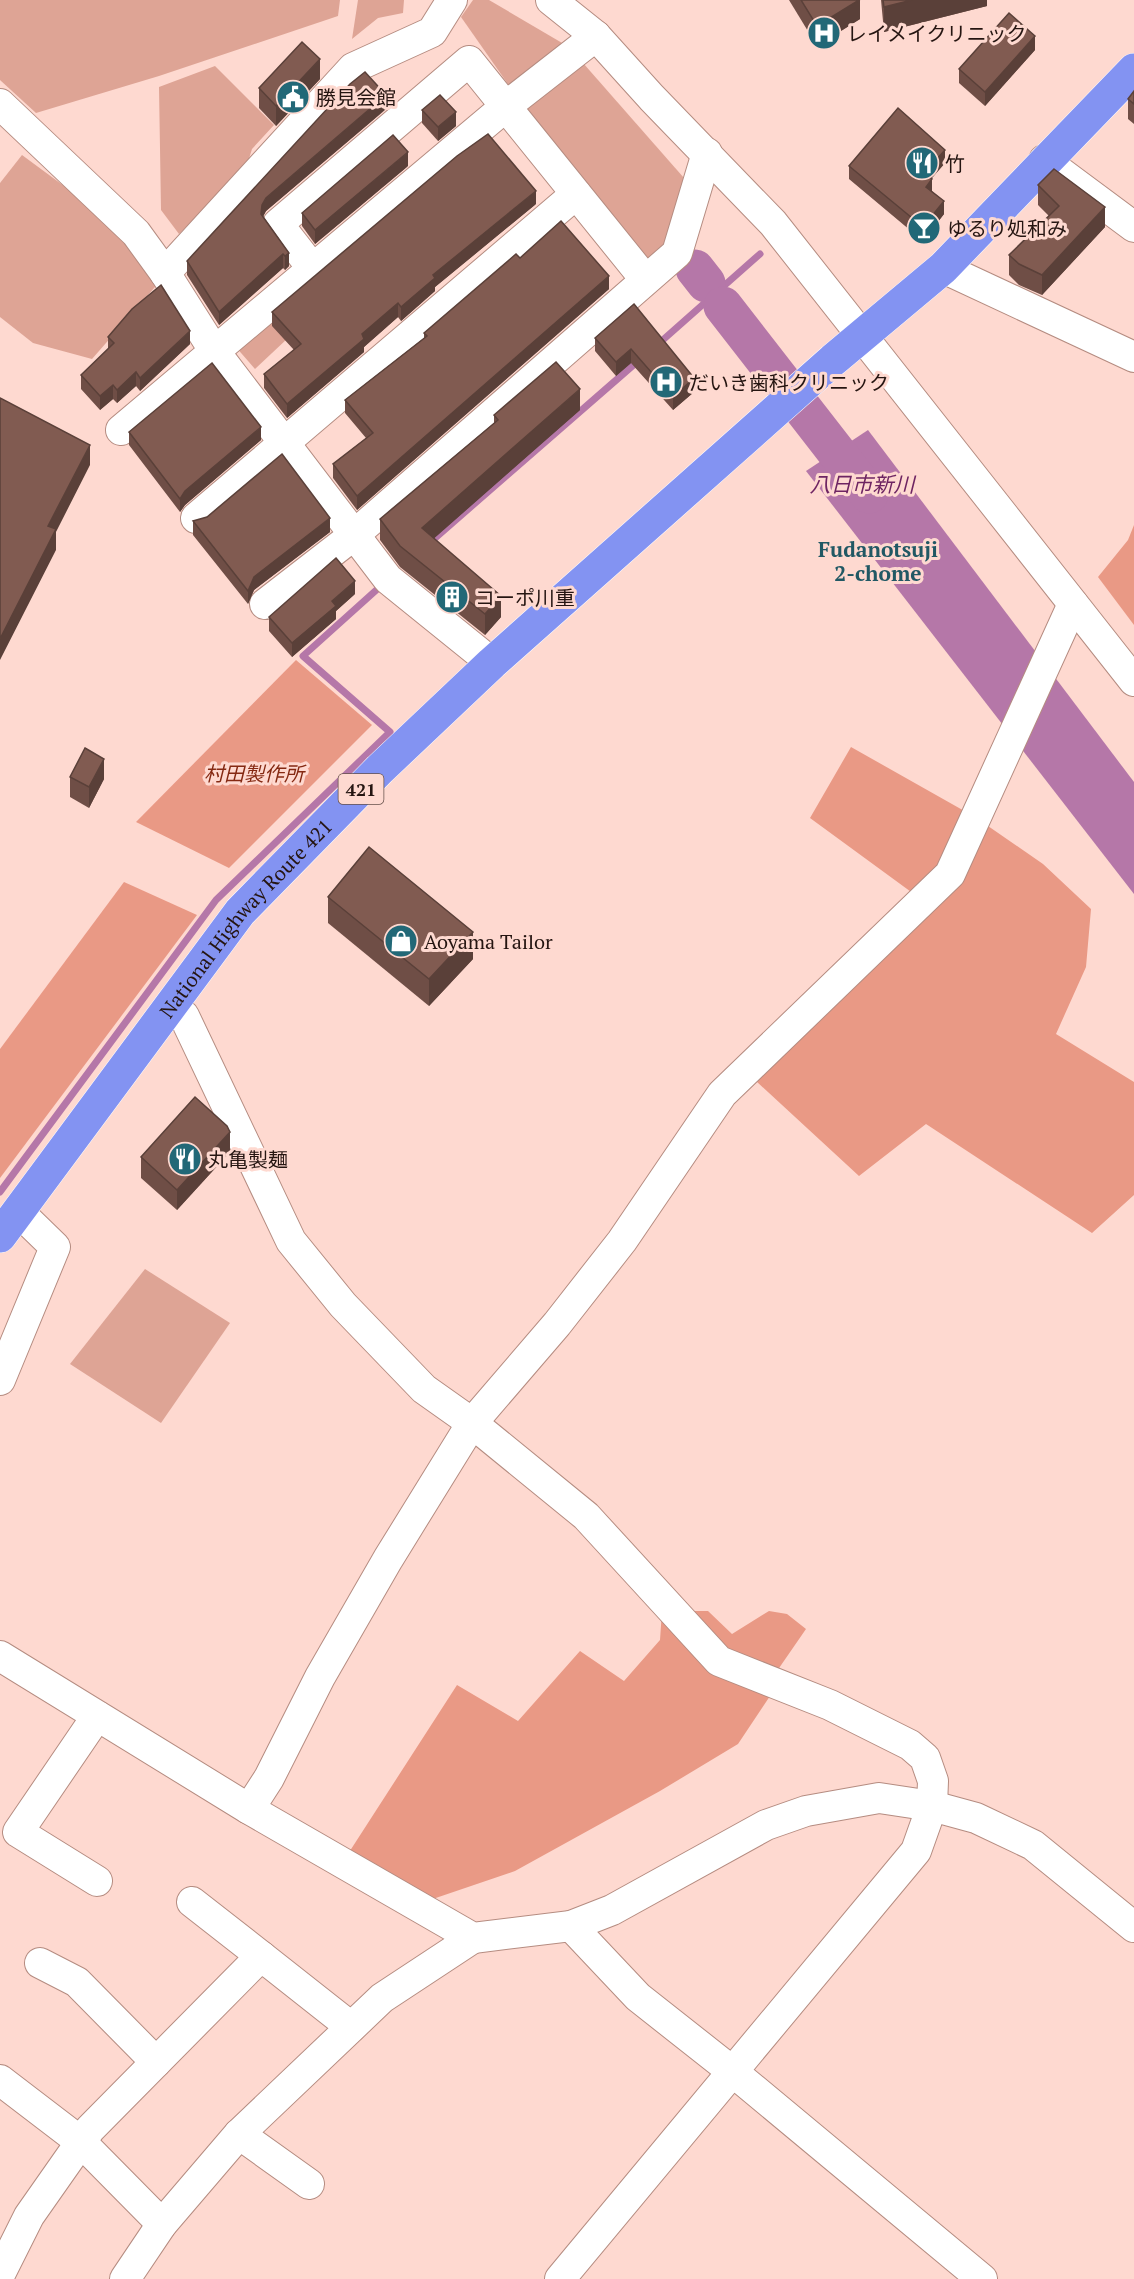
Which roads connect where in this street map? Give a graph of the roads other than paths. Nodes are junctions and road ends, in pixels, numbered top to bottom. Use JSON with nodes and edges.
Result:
{"nodes":[{"id":1,"x":452,"y":0,"type":"edge"},
{"id":2,"x":551,"y":0,"type":"edge"},
{"id":3,"x":596,"y":36,"type":"junction"},
{"id":4,"x":1134,"y":70,"type":"edge"},
{"id":5,"x":505,"y":107,"type":"junction"},
{"id":6,"x":5,"y":118,"type":"edge"},
{"id":7,"x":707,"y":153,"type":"junction"},
{"id":8,"x":1044,"y":160,"type":"junction"},
{"id":9,"x":576,"y":194,"type":"junction"},
{"id":10,"x":1134,"y":227,"type":"edge"},
{"id":11,"x":943,"y":268,"type":"junction"},
{"id":12,"x":314,"y":269,"type":"junction"},
{"id":13,"x":165,"y":273,"type":"junction"},
{"id":14,"x":645,"y":279,"type":"junction"},
{"id":15,"x":863,"y":334,"type":"junction"},
{"id":16,"x":215,"y":352,"type":"junction"},
{"id":17,"x":1134,"y":357,"type":"edge"},
{"id":18,"x":121,"y":430,"type":"dead end"},
{"id":19,"x":284,"y":443,"type":"junction"},
{"id":20,"x":196,"y":518,"type":"edge"},
{"id":21,"x":354,"y":535,"type":"junction"},
{"id":22,"x":265,"y":604,"type":"dead end"},
{"id":23,"x":1073,"y":604,"type":"junction"},
{"id":24,"x":492,"y":663,"type":"junction"},
{"id":25,"x":1134,"y":681,"type":"edge"},
{"id":26,"x":165,"y":1014,"type":"junction"},
{"id":27,"x":9,"y":1224,"type":"edge"},
{"id":28,"x":0,"y":1380,"type":"edge"},
{"id":29,"x":472,"y":1422,"type":"junction"},
{"id":30,"x":0,"y":1656,"type":"edge"},
{"id":31,"x":97,"y":1716,"type":"junction"},
{"id":32,"x":932,"y":1806,"type":"junction"},
{"id":33,"x":249,"y":1809,"type":"junction"},
{"id":34,"x":97,"y":1881,"type":"dead end"},
{"id":35,"x":192,"y":1902,"type":"dead end"},
{"id":36,"x":571,"y":1926,"type":"junction"},
{"id":37,"x":1134,"y":1927,"type":"edge"},
{"id":38,"x":472,"y":1938,"type":"junction"},
{"id":39,"x":261,"y":1956,"type":"junction"},
{"id":40,"x":40,"y":1963,"type":"dead end"},
{"id":41,"x":351,"y":2027,"type":"junction"},
{"id":42,"x":156,"y":2062,"type":"junction"},
{"id":43,"x":733,"y":2072,"type":"junction"},
{"id":44,"x":0,"y":2080,"type":"edge"},
{"id":45,"x":239,"y":2134,"type":"junction"},
{"id":46,"x":81,"y":2142,"type":"junction"},
{"id":47,"x":309,"y":2184,"type":"dead end"},
{"id":48,"x":162,"y":2224,"type":"junction"},
{"id":49,"x":0,"y":2274,"type":"edge"},
{"id":50,"x":125,"y":2279,"type":"edge"},
{"id":51,"x":560,"y":2279,"type":"edge"},
{"id":52,"x":982,"y":2279,"type":"edge"}],
"edges":[{"from":1,"to":13,"type":"street"},
{"from":2,"to":3,"type":"street"},
{"from":3,"to":5,"type":"street"},
{"from":3,"to":7,"type":"street"},
{"from":4,"to":8,"type":"highway","name":"National Highway Route 421","number":"421"},
{"from":5,"to":9,"type":"street"},
{"from":5,"to":12,"type":"street"},
{"from":5,"to":12,"type":"street"},
{"from":6,"to":13,"type":"street"},
{"from":7,"to":14,"type":"street"},
{"from":7,"to":15,"type":"street"},
{"from":8,"to":10,"type":"street"},
{"from":8,"to":11,"type":"highway","name":"National Highway Route 421","number":"421"},
{"from":9,"to":14,"type":"street"},
{"from":9,"to":19,"type":"street"},
{"from":11,"to":15,"type":"highway","name":"National Highway Route 421","number":"421"},
{"from":11,"to":17,"type":"street"},
{"from":12,"to":16,"type":"street"},
{"from":13,"to":16,"type":"street"},
{"from":14,"to":21,"type":"street"},
{"from":15,"to":23,"type":"street"},
{"from":15,"to":24,"type":"highway","name":"National Highway Route 421","number":"421"},
{"from":16,"to":18,"type":"street"},
{"from":16,"to":19,"type":"street"},
{"from":19,"to":20,"type":"street"},
{"from":19,"to":21,"type":"street"},
{"from":21,"to":22,"type":"street"},
{"from":21,"to":24,"type":"street"},
{"from":23,"to":25,"type":"street"},
{"from":23,"to":29,"type":"street"},
{"from":24,"to":26,"type":"highway","name":"National Highway Route 421","number":"421"},
{"from":26,"to":27,"type":"highway","name":"National Highway Route 421","number":"421"},
{"from":26,"to":29,"type":"street"},
{"from":27,"to":28,"type":"street"},
{"from":29,"to":32,"type":"street"},
{"from":29,"to":33,"type":"street"},
{"from":30,"to":31,"type":"street"},
{"from":31,"to":33,"type":"street"},
{"from":31,"to":34,"type":"street"},
{"from":32,"to":36,"type":"street"},
{"from":32,"to":37,"type":"street"},
{"from":32,"to":43,"type":"street"},
{"from":33,"to":38,"type":"street"},
{"from":35,"to":39,"type":"street"},
{"from":36,"to":38,"type":"street"},
{"from":36,"to":43,"type":"street"},
{"from":38,"to":41,"type":"street"},
{"from":39,"to":41,"type":"street"},
{"from":39,"to":42,"type":"street"},
{"from":40,"to":42,"type":"street"},
{"from":41,"to":45,"type":"street"},
{"from":42,"to":46,"type":"street"},
{"from":43,"to":51,"type":"street"},
{"from":43,"to":52,"type":"street"},
{"from":44,"to":46,"type":"street"},
{"from":45,"to":47,"type":"street"},
{"from":45,"to":48,"type":"street"},
{"from":46,"to":48,"type":"street"},
{"from":46,"to":49,"type":"street"},
{"from":48,"to":50,"type":"street"}]}
